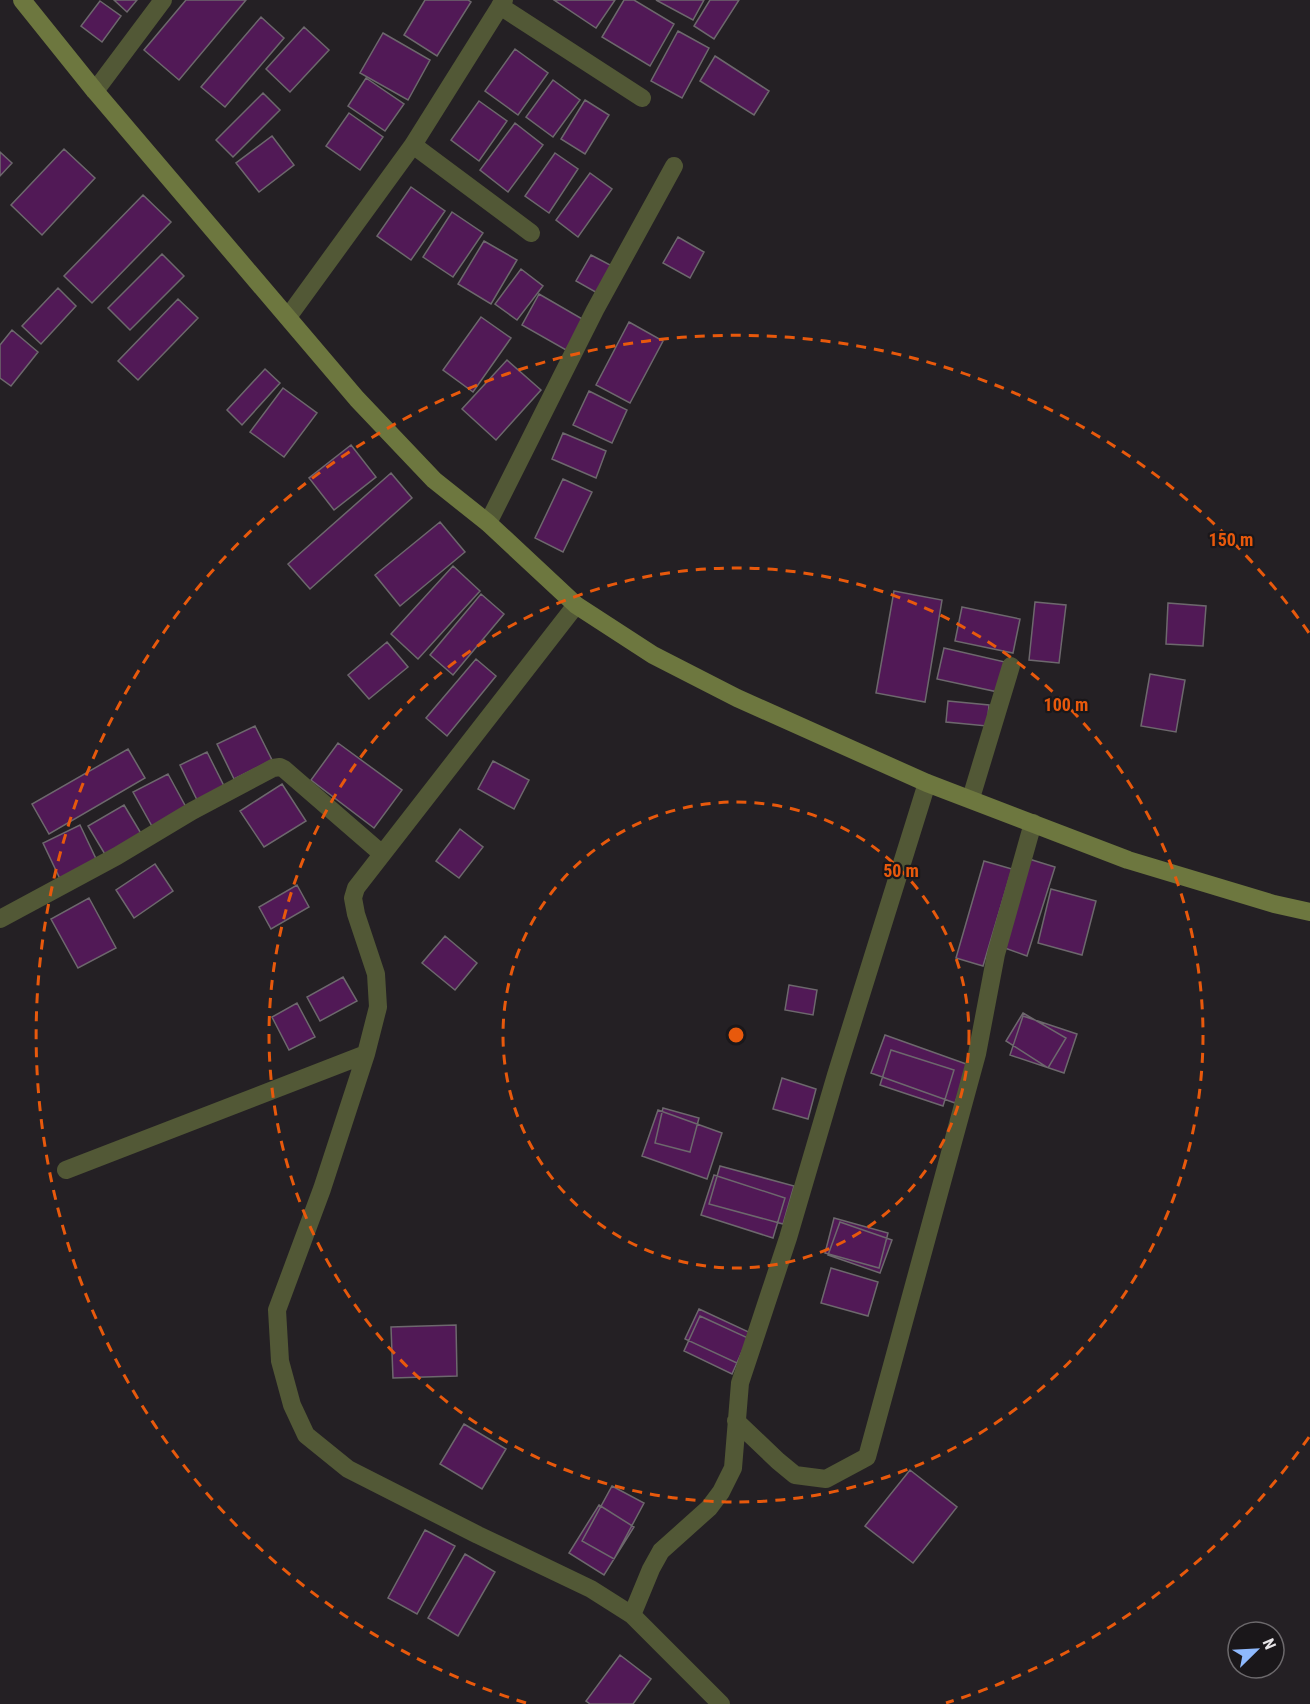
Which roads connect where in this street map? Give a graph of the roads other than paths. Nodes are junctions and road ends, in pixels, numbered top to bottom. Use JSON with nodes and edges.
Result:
{"nodes":[{"id":1,"x":22,"y":0,"type":"edge"},
{"id":2,"x":163,"y":0,"type":"edge"},
{"id":3,"x":502,"y":3,"type":"edge"},
{"id":4,"x":95,"y":91,"type":"junction"},
{"id":5,"x":642,"y":98,"type":"dead end"},
{"id":6,"x":413,"y":145,"type":"junction"},
{"id":7,"x":674,"y":166,"type":"dead end"},
{"id":8,"x":531,"y":233,"type":"dead end"},
{"id":9,"x":288,"y":317,"type":"junction"},
{"id":10,"x":488,"y":524,"type":"junction"},
{"id":11,"x":576,"y":605,"type":"junction"},
{"id":12,"x":1011,"y":666,"type":"dead end"},
{"id":13,"x":927,"y":783,"type":"junction"},
{"id":14,"x":971,"y":798,"type":"junction"},
{"id":15,"x":1033,"y":823,"type":"junction"},
{"id":16,"x":381,"y":853,"type":"junction"},
{"id":17,"x":1310,"y":912,"type":"edge"},
{"id":18,"x":0,"y":919,"type":"edge"},
{"id":19,"x":366,"y":1054,"type":"junction"},
{"id":20,"x":66,"y":1170,"type":"dead end"},
{"id":21,"x":736,"y":1421,"type":"junction"},
{"id":22,"x":632,"y":1615,"type":"junction"},
{"id":23,"x":721,"y":1704,"type":"edge"}],
"edges":[{"from":1,"to":4,"type":"street"},
{"from":2,"to":4,"type":"street"},
{"from":3,"to":5,"type":"street"},
{"from":3,"to":6,"type":"street"},
{"from":4,"to":9,"type":"street"},
{"from":6,"to":8,"type":"street"},
{"from":6,"to":9,"type":"street"},
{"from":7,"to":10,"type":"street"},
{"from":9,"to":10,"type":"street"},
{"from":10,"to":11,"type":"street"},
{"from":11,"to":13,"type":"street"},
{"from":11,"to":16,"type":"street"},
{"from":12,"to":14,"type":"street"},
{"from":13,"to":14,"type":"street"},
{"from":13,"to":21,"type":"street"},
{"from":14,"to":15,"type":"street"},
{"from":15,"to":17,"type":"street"},
{"from":15,"to":21,"type":"street"},
{"from":16,"to":18,"type":"street"},
{"from":16,"to":19,"type":"street"},
{"from":19,"to":20,"type":"street"},
{"from":19,"to":22,"type":"street"},
{"from":21,"to":22,"type":"street"},
{"from":22,"to":23,"type":"street"}]}
